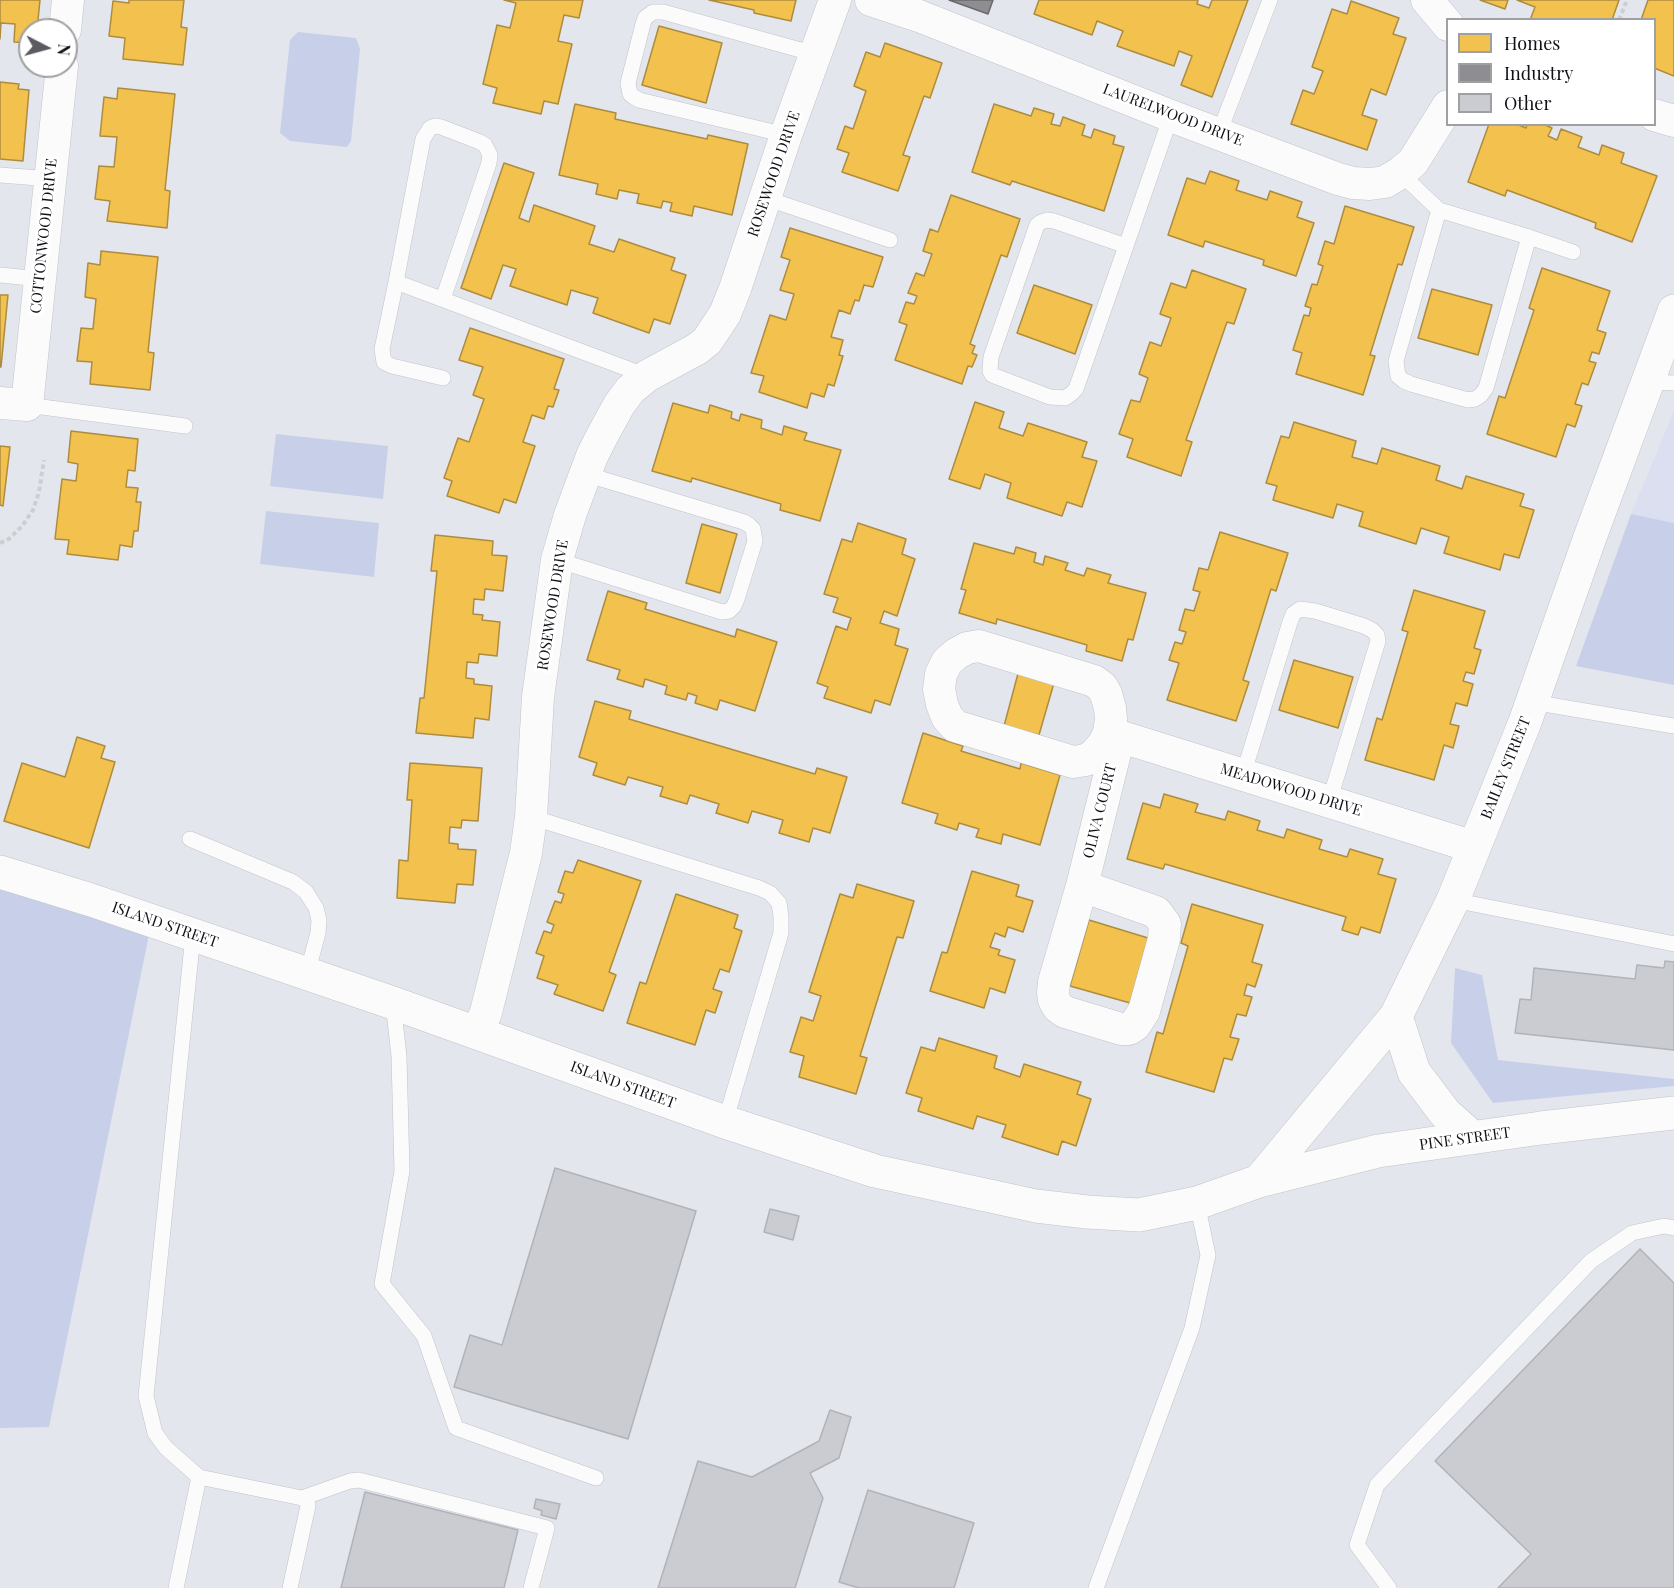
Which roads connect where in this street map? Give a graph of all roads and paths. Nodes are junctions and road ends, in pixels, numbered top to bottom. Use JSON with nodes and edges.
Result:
{"nodes":[{"id":1,"x":68,"y":0,"type":"edge"},
{"id":2,"x":835,"y":0,"type":"edge"},
{"id":3,"x":871,"y":0,"type":"edge"},
{"id":4,"x":1270,"y":0,"type":"edge"},
{"id":5,"x":1426,"y":0,"type":"edge"},
{"id":6,"x":1627,"y":0,"type":"edge"},
{"id":7,"x":66,"y":18,"type":"edge"},
{"id":8,"x":1620,"y":18,"type":"edge"},
{"id":9,"x":1446,"y":23,"type":"edge"},
{"id":10,"x":815,"y":54,"type":"junction"},
{"id":11,"x":61,"y":78,"type":"edge"},
{"id":12,"x":1446,"y":109,"type":"edge"},
{"id":13,"x":1171,"y":116,"type":"junction"},
{"id":14,"x":1656,"y":116,"type":"edge"},
{"id":15,"x":1674,"y":121,"type":"edge"},
{"id":16,"x":1220,"y":133,"type":"junction"},
{"id":17,"x":786,"y":135,"type":"junction"},
{"id":18,"x":1400,"y":173,"type":"junction"},
{"id":19,"x":0,"y":175,"type":"edge"},
{"id":20,"x":51,"y":179,"type":"junction"},
{"id":21,"x":765,"y":198,"type":"junction"},
{"id":22,"x":1439,"y":210,"type":"junction"},
{"id":23,"x":1529,"y":237,"type":"junction"},
{"id":24,"x":890,"y":240,"type":"dead end"},
{"id":25,"x":1126,"y":246,"type":"junction"},
{"id":26,"x":1574,"y":252,"type":"dead end"},
{"id":27,"x":0,"y":275,"type":"edge"},
{"id":28,"x":40,"y":279,"type":"junction"},
{"id":29,"x":396,"y":282,"type":"junction"},
{"id":30,"x":443,"y":299,"type":"junction"},
{"id":31,"x":1674,"y":311,"type":"edge"},
{"id":32,"x":647,"y":376,"type":"junction"},
{"id":33,"x":443,"y":378,"type":"dead end"},
{"id":34,"x":1661,"y":382,"type":"edge"},
{"id":35,"x":13,"y":404,"type":"edge"},
{"id":36,"x":185,"y":426,"type":"dead end"},
{"id":37,"x":44,"y":460,"type":"dead end"},
{"id":38,"x":585,"y":474,"type":"junction"},
{"id":39,"x":0,"y":543,"type":"edge"},
{"id":40,"x":557,"y":560,"type":"junction"},
{"id":41,"x":1532,"y":702,"type":"junction"},
{"id":42,"x":1674,"y":726,"type":"edge"},
{"id":43,"x":1114,"y":735,"type":"junction"},
{"id":44,"x":1243,"y":775,"type":"junction"},
{"id":45,"x":1329,"y":802,"type":"junction"},
{"id":46,"x":531,"y":817,"type":"junction"},
{"id":47,"x":190,"y":839,"type":"dead end"},
{"id":48,"x":1474,"y":847,"type":"junction"},
{"id":49,"x":0,"y":872,"type":"edge"},
{"id":50,"x":1082,"y":885,"type":"junction"},
{"id":51,"x":1453,"y":900,"type":"junction"},
{"id":52,"x":193,"y":935,"type":"junction"},
{"id":53,"x":1674,"y":944,"type":"edge"},
{"id":54,"x":307,"y":974,"type":"junction"},
{"id":55,"x":393,"y":1003,"type":"junction"},
{"id":56,"x":1396,"y":1016,"type":"junction"},
{"id":57,"x":478,"y":1032,"type":"junction"},
{"id":58,"x":1674,"y":1113,"type":"edge"},
{"id":59,"x":725,"y":1122,"type":"junction"},
{"id":60,"x":1473,"y":1137,"type":"junction"},
{"id":61,"x":1259,"y":1181,"type":"junction"},
{"id":62,"x":1197,"y":1203,"type":"junction"},
{"id":63,"x":1674,"y":1228,"type":"edge"},
{"id":64,"x":198,"y":1477,"type":"junction"},
{"id":65,"x":596,"y":1478,"type":"dead end"},
{"id":66,"x":302,"y":1498,"type":"junction"},
{"id":67,"x":176,"y":1588,"type":"edge"},
{"id":68,"x":290,"y":1588,"type":"edge"},
{"id":69,"x":531,"y":1588,"type":"edge"},
{"id":70,"x":1096,"y":1588,"type":"edge"},
{"id":71,"x":1389,"y":1588,"type":"edge"}],
"edges":[{"from":1,"to":7,"type":"street"},
{"from":2,"to":10,"type":"street","name":"ROSEWOOD DRIVE"},
{"from":3,"to":13,"type":"street","name":"LAURELWOOD DRIVE"},
{"from":4,"to":16,"type":"lane"},
{"from":5,"to":9,"type":"street"},
{"from":6,"to":8,"type":"path"},
{"from":10,"to":17,"type":"street","name":"ROSEWOOD DRIVE"},
{"from":10,"to":17,"type":"lane"},
{"from":11,"to":20,"type":"street","name":"COTTONWOOD DRIVE"},
{"from":12,"to":18,"type":"street","name":"LAURELWOOD DRIVE"},
{"from":13,"to":16,"type":"street","name":"LAURELWOOD DRIVE"},
{"from":13,"to":25,"type":"lane"},
{"from":14,"to":15,"type":"street"},
{"from":16,"to":18,"type":"street","name":"LAURELWOOD DRIVE"},
{"from":17,"to":21,"type":"street","name":"ROSEWOOD DRIVE"},
{"from":18,"to":22,"type":"lane"},
{"from":19,"to":20,"type":"lane"},
{"from":20,"to":28,"type":"street","name":"COTTONWOOD DRIVE"},
{"from":21,"to":24,"type":"lane"},
{"from":21,"to":32,"type":"street","name":"ROSEWOOD DRIVE"},
{"from":22,"to":23,"type":"lane"},
{"from":22,"to":23,"type":"lane"},
{"from":23,"to":26,"type":"lane"},
{"from":25,"to":25,"type":"lane"},
{"from":27,"to":28,"type":"lane"},
{"from":28,"to":35,"type":"street","name":"COTTONWOOD DRIVE"},
{"from":29,"to":30,"type":"lane"},
{"from":29,"to":30,"type":"lane"},
{"from":29,"to":33,"type":"lane"},
{"from":30,"to":32,"type":"lane"},
{"from":31,"to":34,"type":"street","name":"BAILEY STREET"},
{"from":32,"to":38,"type":"street","name":"ROSEWOOD DRIVE"},
{"from":34,"to":41,"type":"street","name":"BAILEY STREET"},
{"from":35,"to":36,"type":"lane","name":"COTTONWOOD DRIVE"},
{"from":37,"to":39,"type":"path"},
{"from":38,"to":40,"type":"street","name":"ROSEWOOD DRIVE"},
{"from":38,"to":40,"type":"lane"},
{"from":40,"to":46,"type":"street","name":"ROSEWOOD DRIVE"},
{"from":41,"to":42,"type":"lane"},
{"from":41,"to":48,"type":"street","name":"BAILEY STREET"},
{"from":43,"to":43,"type":"street"},
{"from":43,"to":44,"type":"street","name":"MEADOWOOD DRIVE"},
{"from":43,"to":50,"type":"street","name":"OLIVA COURT"},
{"from":44,"to":45,"type":"street","name":"MEADOWOOD DRIVE"},
{"from":44,"to":45,"type":"lane"},
{"from":45,"to":48,"type":"street","name":"MEADOWOOD DRIVE"},
{"from":46,"to":57,"type":"street","name":"ROSEWOOD DRIVE"},
{"from":46,"to":59,"type":"lane"},
{"from":47,"to":54,"type":"lane"},
{"from":48,"to":51,"type":"street","name":"BAILEY STREET"},
{"from":49,"to":52,"type":"street","name":"ISLAND STREET"},
{"from":50,"to":50,"type":"street","name":"OLIVA COURT"},
{"from":51,"to":53,"type":"lane"},
{"from":51,"to":56,"type":"street","name":"BAILEY STREET"},
{"from":52,"to":54,"type":"street","name":"ISLAND STREET"},
{"from":52,"to":64,"type":"lane"},
{"from":54,"to":55,"type":"street","name":"ISLAND STREET"},
{"from":55,"to":57,"type":"street","name":"ISLAND STREET"},
{"from":55,"to":65,"type":"lane"},
{"from":56,"to":60,"type":"street"},
{"from":56,"to":61,"type":"street","name":"BAILEY STREET"},
{"from":57,"to":59,"type":"street","name":"ISLAND STREET"},
{"from":58,"to":60,"type":"street","name":"PINE STREET"},
{"from":59,"to":62,"type":"street","name":"ISLAND STREET"},
{"from":60,"to":61,"type":"street","name":"PINE STREET"},
{"from":61,"to":62,"type":"street","name":"ISLAND STREET"},
{"from":62,"to":70,"type":"lane"},
{"from":63,"to":71,"type":"lane"},
{"from":64,"to":66,"type":"lane"},
{"from":64,"to":67,"type":"lane"},
{"from":66,"to":68,"type":"lane"},
{"from":66,"to":69,"type":"lane"}]}
